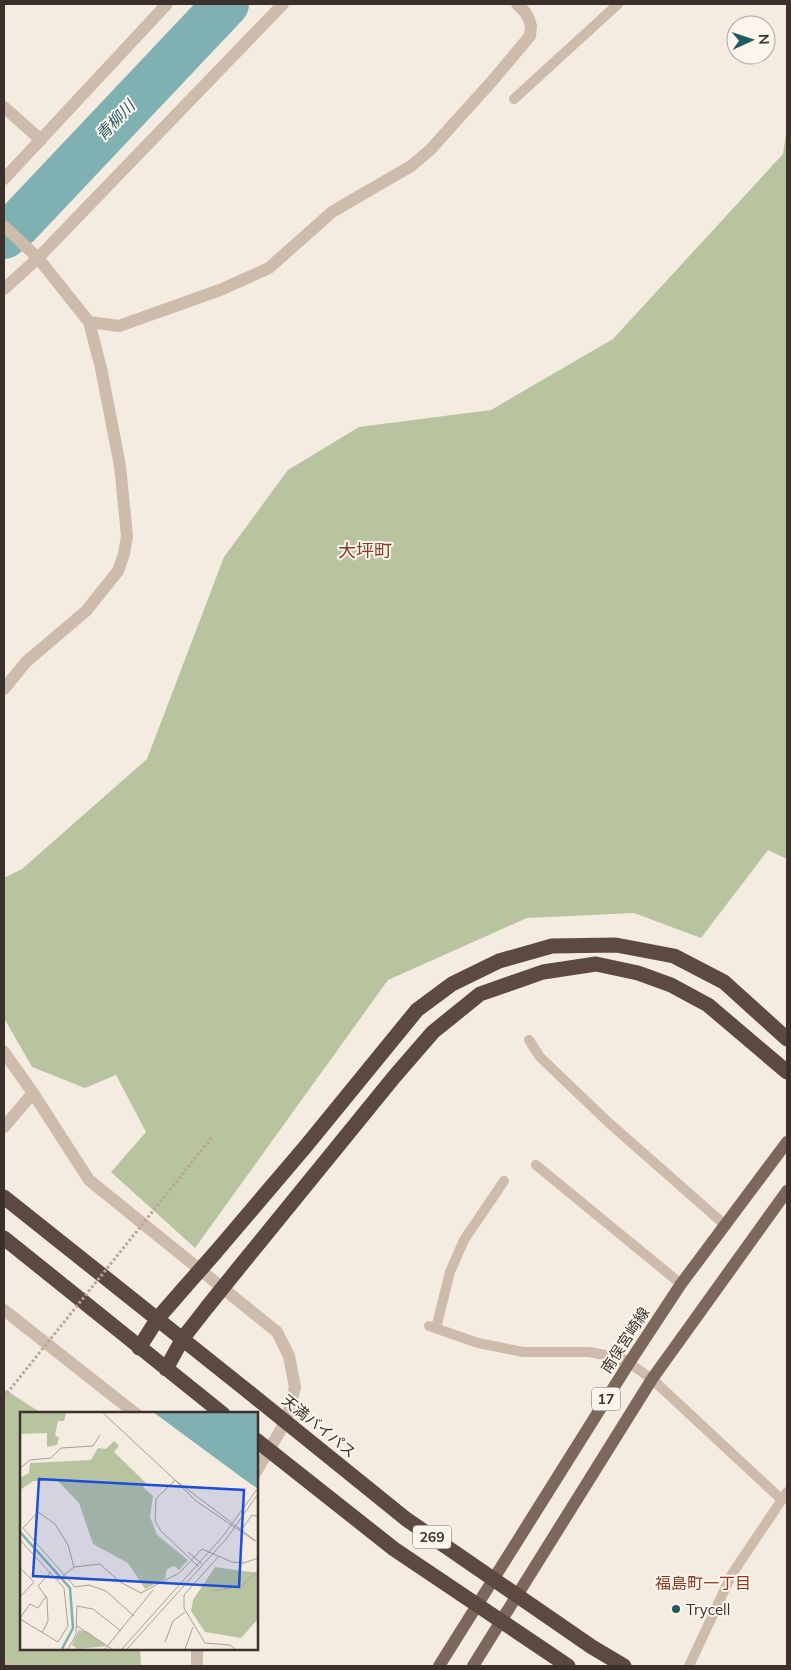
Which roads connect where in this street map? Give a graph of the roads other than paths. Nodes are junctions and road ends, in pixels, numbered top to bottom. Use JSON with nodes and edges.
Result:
{"nodes":[{"id":1,"x":167,"y":4,"type":"edge"},
{"id":2,"x":283,"y":4,"type":"edge"},
{"id":3,"x":517,"y":4,"type":"edge"},
{"id":4,"x":618,"y":4,"type":"edge"},
{"id":5,"x":514,"y":99,"type":"dead end"},
{"id":6,"x":4,"y":107,"type":"edge"},
{"id":7,"x":41,"y":140,"type":"junction"},
{"id":8,"x":4,"y":179,"type":"edge"},
{"id":9,"x":4,"y":226,"type":"edge"},
{"id":10,"x":38,"y":258,"type":"junction"},
{"id":11,"x":4,"y":289,"type":"edge"},
{"id":12,"x":89,"y":322,"type":"junction"},
{"id":13,"x":4,"y":689,"type":"edge"},
{"id":14,"x":787,"y":1039,"type":"edge"},
{"id":15,"x":529,"y":1040,"type":"dead end"},
{"id":16,"x":4,"y":1052,"type":"edge"},
{"id":17,"x":787,"y":1072,"type":"edge"},
{"id":18,"x":33,"y":1093,"type":"junction"},
{"id":19,"x":4,"y":1127,"type":"edge"},
{"id":20,"x":787,"y":1142,"type":"edge"},
{"id":21,"x":536,"y":1165,"type":"dead end"},
{"id":22,"x":504,"y":1181,"type":"dead end"},
{"id":23,"x":787,"y":1191,"type":"edge"},
{"id":24,"x":4,"y":1197,"type":"edge"},
{"id":25,"x":725,"y":1225,"type":"junction"},
{"id":26,"x":4,"y":1238,"type":"edge"},
{"id":27,"x":681,"y":1284,"type":"junction"},
{"id":28,"x":4,"y":1310,"type":"edge"},
{"id":29,"x":158,"y":1318,"type":"junction"},
{"id":30,"x":183,"y":1338,"type":"junction"},
{"id":31,"x":139,"y":1348,"type":"junction"},
{"id":32,"x":616,"y":1358,"type":"joint"},
{"id":33,"x":629,"y":1363,"type":"junction"},
{"id":34,"x":166,"y":1369,"type":"junction"},
{"id":35,"x":652,"y":1379,"type":"junction"},
{"id":36,"x":133,"y":1412,"type":"edge"},
{"id":37,"x":220,"y":1412,"type":"edge"},
{"id":38,"x":258,"y":1442,"type":"edge"},
{"id":39,"x":258,"y":1469,"type":"edge"},
{"id":40,"x":785,"y":1496,"type":"edge"},
{"id":41,"x":197,"y":1650,"type":"edge"},
{"id":42,"x":198,"y":1666,"type":"edge"},
{"id":43,"x":439,"y":1666,"type":"edge"},
{"id":44,"x":474,"y":1666,"type":"edge"},
{"id":45,"x":568,"y":1666,"type":"edge"},
{"id":46,"x":624,"y":1666,"type":"edge"},
{"id":47,"x":689,"y":1666,"type":"edge"}],
"edges":[{"from":1,"to":7,"type":"street"},
{"from":2,"to":10,"type":"street"},
{"from":3,"to":12,"type":"street"},
{"from":4,"to":5,"type":"lane"},
{"from":6,"to":7,"type":"street"},
{"from":7,"to":8,"type":"street"},
{"from":9,"to":10,"type":"street"},
{"from":10,"to":11,"type":"street"},
{"from":10,"to":12,"type":"street"},
{"from":12,"to":13,"type":"street"},
{"from":14,"to":29,"type":"highway","bridge":true},
{"from":15,"to":25,"type":"lane"},
{"from":16,"to":18,"type":"street"},
{"from":17,"to":30,"type":"highway","bridge":true},
{"from":18,"to":19,"type":"street"},
{"from":18,"to":39,"type":"street"},
{"from":20,"to":25,"type":"main road","name":"南俣宮崎線","number":"17"},
{"from":21,"to":27,"type":"lane"},
{"from":22,"to":32,"type":"lane"},
{"from":23,"to":35,"type":"main road","number":"17"},
{"from":24,"to":29,"type":"highway","name":"天満バイパス","number":"269"},
{"from":25,"to":27,"type":"main road","name":"南俣宮崎線","number":"17"},
{"from":26,"to":31,"type":"highway"},
{"from":27,"to":33,"type":"main road","name":"南俣宮崎線","number":"17"},
{"from":28,"to":36,"type":"street"},
{"from":29,"to":30,"type":"highway","name":"天満バイパス","number":"269"},
{"from":29,"to":31,"type":"highway"},
{"from":30,"to":34,"type":"highway"},
{"from":30,"to":46,"type":"highway","name":"天満バイパス","number":"269","bridge":true},
{"from":31,"to":34,"type":"highway"},
{"from":32,"to":33,"type":"street"},
{"from":33,"to":35,"type":"lane"},
{"from":33,"to":43,"type":"main road","name":"南俣宮崎線","number":"17"},
{"from":34,"to":37,"type":"highway"},
{"from":35,"to":40,"type":"lane"},
{"from":35,"to":44,"type":"main road","number":"17"},
{"from":38,"to":45,"type":"highway","number":"269","bridge":true},
{"from":40,"to":47,"type":"lane"},
{"from":41,"to":42,"type":"street"}]}
